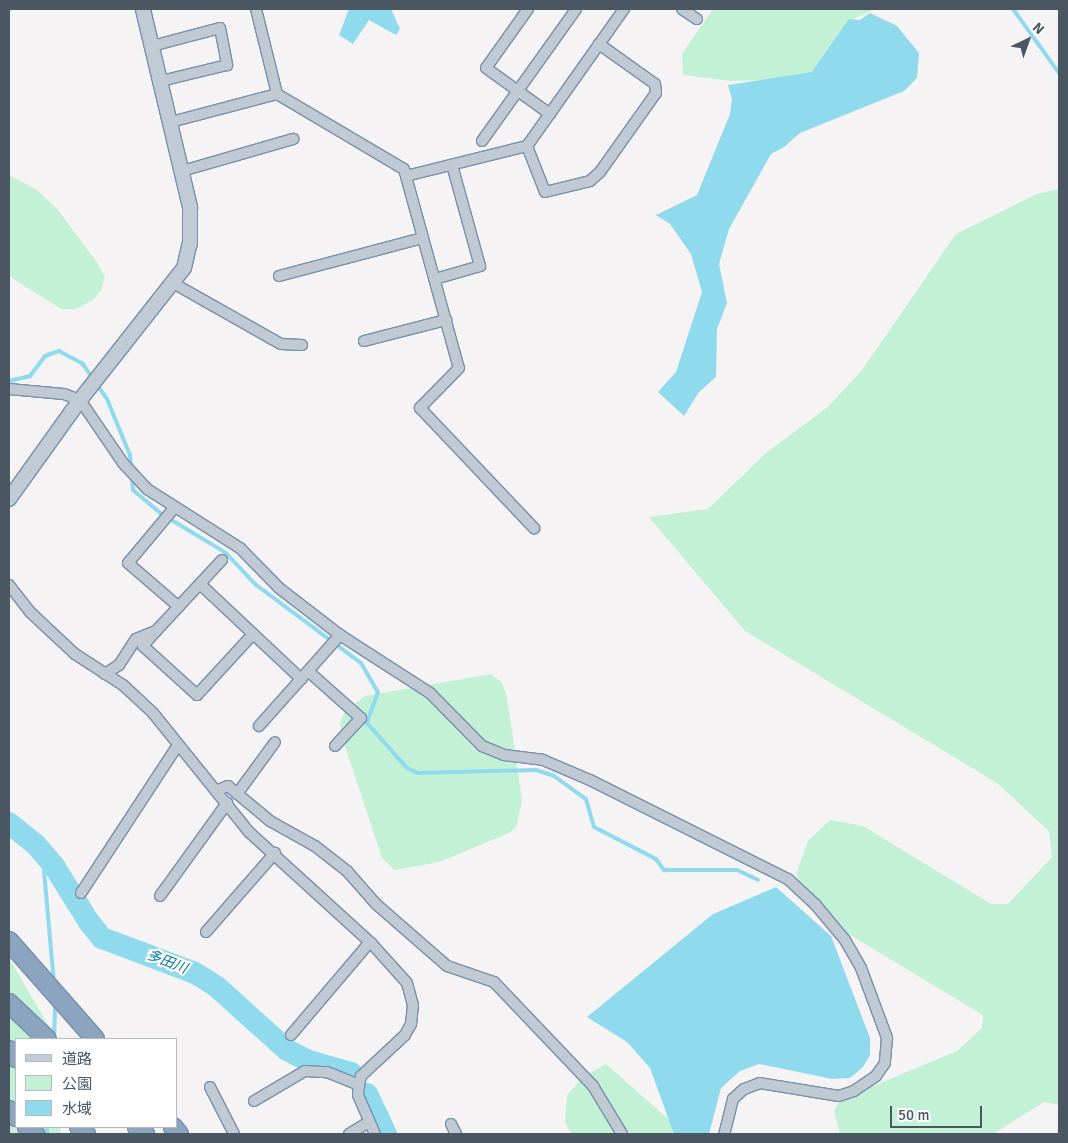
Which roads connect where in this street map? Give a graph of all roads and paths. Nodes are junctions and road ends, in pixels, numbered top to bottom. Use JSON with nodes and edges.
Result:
{"nodes":[{"id":1,"x":143,"y":9,"type":"edge"},
{"id":2,"x":256,"y":9,"type":"edge"},
{"id":3,"x":528,"y":9,"type":"edge"},
{"id":4,"x":624,"y":9,"type":"edge"},
{"id":5,"x":682,"y":9,"type":"edge"},
{"id":6,"x":571,"y":10,"type":"edge"},
{"id":7,"x":697,"y":19,"type":"dead end"},
{"id":8,"x":599,"y":44,"type":"junction"},
{"id":9,"x":152,"y":46,"type":"junction"},
{"id":10,"x":161,"y":81,"type":"junction"},
{"id":11,"x":517,"y":92,"type":"junction"},
{"id":12,"x":277,"y":94,"type":"junction"},
{"id":13,"x":550,"y":114,"type":"junction"},
{"id":14,"x":171,"y":122,"type":"junction"},
{"id":15,"x":293,"y":139,"type":"dead end"},
{"id":16,"x":482,"y":142,"type":"dead end"},
{"id":17,"x":527,"y":146,"type":"junction"},
{"id":18,"x":452,"y":165,"type":"junction"},
{"id":19,"x":182,"y":171,"type":"junction"},
{"id":20,"x":406,"y":176,"type":"junction"},
{"id":21,"x":423,"y":238,"type":"junction"},
{"id":22,"x":279,"y":276,"type":"dead end"},
{"id":23,"x":435,"y":279,"type":"junction"},
{"id":24,"x":173,"y":283,"type":"junction"},
{"id":25,"x":446,"y":320,"type":"junction"},
{"id":26,"x":364,"y":341,"type":"dead end"},
{"id":27,"x":302,"y":344,"type":"dead end"},
{"id":28,"x":9,"y":389,"type":"edge"},
{"id":29,"x":80,"y":400,"type":"junction"},
{"id":30,"x":9,"y":497,"type":"edge"},
{"id":31,"x":175,"y":507,"type":"junction"},
{"id":32,"x":534,"y":528,"type":"dead end"},
{"id":33,"x":222,"y":560,"type":"dead end"},
{"id":34,"x":200,"y":584,"type":"junction"},
{"id":35,"x":9,"y":585,"type":"edge"},
{"id":36,"x":179,"y":607,"type":"junction"},
{"id":37,"x":156,"y":631,"type":"junction"},
{"id":38,"x":252,"y":634,"type":"junction"},
{"id":39,"x":340,"y":635,"type":"junction"},
{"id":40,"x":308,"y":671,"type":"junction"},
{"id":41,"x":106,"y":674,"type":"junction"},
{"id":42,"x":301,"y":679,"type":"junction"},
{"id":43,"x":259,"y":726,"type":"dead end"},
{"id":44,"x":275,"y":742,"type":"dead end"},
{"id":45,"x":178,"y":745,"type":"junction"},
{"id":46,"x":335,"y":746,"type":"dead end"},
{"id":47,"x":216,"y":791,"type":"junction"},
{"id":48,"x":237,"y":794,"type":"junction"},
{"id":49,"x":226,"y":803,"type":"junction"},
{"id":50,"x":274,"y":853,"type":"junction"},
{"id":51,"x":81,"y":893,"type":"dead end"},
{"id":52,"x":160,"y":896,"type":"dead end"},
{"id":53,"x":206,"y":932,"type":"dead end"},
{"id":54,"x":9,"y":941,"type":"edge"},
{"id":55,"x":370,"y":942,"type":"junction"},
{"id":56,"x":9,"y":1003,"type":"edge"},
{"id":57,"x":291,"y":1035,"type":"dead end"},
{"id":58,"x":46,"y":1038,"type":"edge"},
{"id":59,"x":94,"y":1038,"type":"edge"},
{"id":60,"x":359,"y":1085,"type":"junction"},
{"id":61,"x":210,"y":1088,"type":"dead end"},
{"id":62,"x":254,"y":1101,"type":"dead end"},
{"id":63,"x":369,"y":1122,"type":"junction"},
{"id":64,"x":451,"y":1124,"type":"dead end"},
{"id":65,"x":234,"y":1134,"type":"edge"},
{"id":66,"x":349,"y":1134,"type":"edge"},
{"id":67,"x":375,"y":1134,"type":"edge"},
{"id":68,"x":456,"y":1134,"type":"edge"},
{"id":69,"x":622,"y":1134,"type":"edge"},
{"id":70,"x":724,"y":1134,"type":"edge"}],
"edges":[{"from":1,"to":9,"type":"street"},
{"from":2,"to":12,"type":"street"},
{"from":3,"to":11,"type":"street"},
{"from":4,"to":8,"type":"street"},
{"from":5,"to":7,"type":"street"},
{"from":6,"to":11,"type":"street"},
{"from":8,"to":13,"type":"street"},
{"from":8,"to":17,"type":"street"},
{"from":9,"to":10,"type":"street"},
{"from":9,"to":10,"type":"street"},
{"from":10,"to":14,"type":"street"},
{"from":11,"to":13,"type":"street"},
{"from":11,"to":16,"type":"street"},
{"from":12,"to":14,"type":"street"},
{"from":12,"to":20,"type":"street"},
{"from":13,"to":17,"type":"street"},
{"from":14,"to":19,"type":"street"},
{"from":15,"to":19,"type":"street"},
{"from":17,"to":18,"type":"street"},
{"from":18,"to":20,"type":"street"},
{"from":18,"to":23,"type":"street"},
{"from":19,"to":24,"type":"street"},
{"from":20,"to":21,"type":"street"},
{"from":21,"to":22,"type":"street"},
{"from":21,"to":23,"type":"street"},
{"from":23,"to":25,"type":"street"},
{"from":24,"to":27,"type":"street"},
{"from":24,"to":29,"type":"street"},
{"from":25,"to":26,"type":"street"},
{"from":25,"to":32,"type":"street"},
{"from":28,"to":29,"type":"street"},
{"from":29,"to":30,"type":"street"},
{"from":29,"to":31,"type":"street"},
{"from":31,"to":36,"type":"street"},
{"from":31,"to":39,"type":"street"},
{"from":33,"to":34,"type":"street"},
{"from":34,"to":36,"type":"street"},
{"from":34,"to":38,"type":"street"},
{"from":35,"to":41,"type":"street"},
{"from":36,"to":37,"type":"street"},
{"from":37,"to":38,"type":"street"},
{"from":37,"to":41,"type":"street"},
{"from":38,"to":42,"type":"street"},
{"from":39,"to":40,"type":"street"},
{"from":39,"to":70,"type":"street"},
{"from":40,"to":42,"type":"street"},
{"from":40,"to":46,"type":"street"},
{"from":41,"to":45,"type":"street"},
{"from":42,"to":43,"type":"street"},
{"from":44,"to":48,"type":"street"},
{"from":45,"to":47,"type":"street"},
{"from":45,"to":51,"type":"street"},
{"from":47,"to":48,"type":"street"},
{"from":47,"to":49,"type":"street"},
{"from":48,"to":69,"type":"street"},
{"from":49,"to":50,"type":"street"},
{"from":49,"to":52,"type":"street"},
{"from":50,"to":53,"type":"street"},
{"from":50,"to":55,"type":"street"},
{"from":54,"to":59,"type":"highway"},
{"from":55,"to":57,"type":"street"},
{"from":55,"to":60,"type":"street"},
{"from":56,"to":58,"type":"highway"},
{"from":60,"to":62,"type":"street"},
{"from":60,"to":63,"type":"street"},
{"from":61,"to":65,"type":"street"},
{"from":63,"to":66,"type":"street"},
{"from":63,"to":67,"type":"street"},
{"from":64,"to":68,"type":"street"}]}
